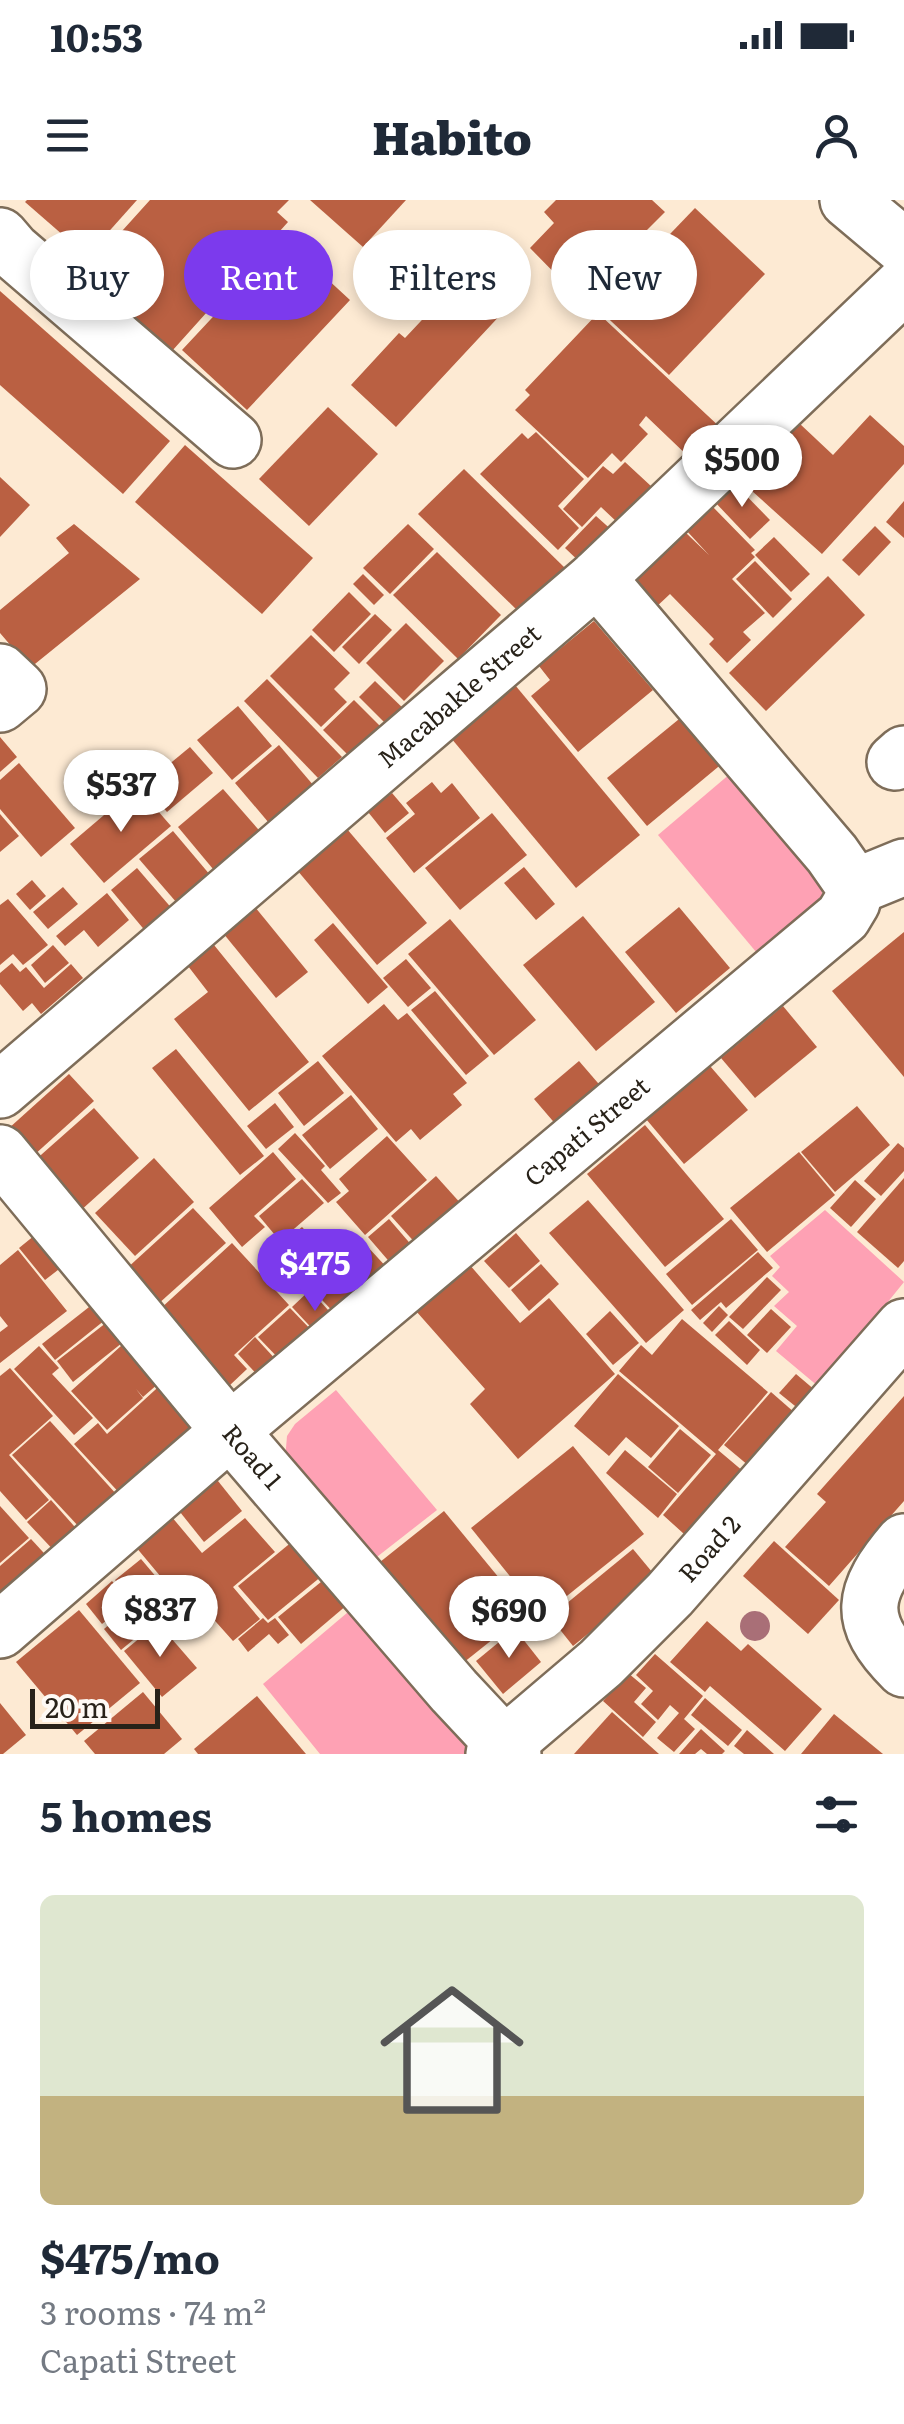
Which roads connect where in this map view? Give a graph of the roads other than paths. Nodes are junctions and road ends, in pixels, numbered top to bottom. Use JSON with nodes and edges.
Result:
{"nodes":[{"id":1,"x":848,"y":200,"type":"edge"},
{"id":2,"x":0,"y":236,"type":"edge"},
{"id":3,"x":904,"y":247,"type":"edge"},
{"id":4,"x":904,"y":286,"type":"edge"},
{"id":5,"x":233,"y":440,"type":"dead end"},
{"id":6,"x":597,"y":578,"type":"junction"},
{"id":7,"x":880,"y":877,"type":"edge"},
{"id":8,"x":0,"y":1090,"type":"edge"},
{"id":9,"x":0,"y":1153,"type":"edge"},
{"id":10,"x":904,"y":1327,"type":"edge"},
{"id":11,"x":230,"y":1432,"type":"junction"},
{"id":12,"x":904,"y":1542,"type":"edge"},
{"id":13,"x":0,"y":1630,"type":"edge"},
{"id":14,"x":904,"y":1669,"type":"edge"},
{"id":15,"x":504,"y":1752,"type":"edge"}],
"edges":[{"from":1,"to":3,"type":"main road"},
{"from":2,"to":5,"type":"main road"},
{"from":4,"to":6,"type":"main road","name":"Macabakle Street"},
{"from":6,"to":7,"type":"main road","name":"Capati Street"},
{"from":6,"to":8,"type":"main road","name":"Macabakle Street"},
{"from":7,"to":11,"type":"main road","name":"Capati Street"},
{"from":9,"to":11,"type":"main road","name":"Road 1"},
{"from":10,"to":15,"type":"main road","name":"Road 2"},
{"from":11,"to":13,"type":"main road","name":"Capati Street"},
{"from":11,"to":15,"type":"main road","name":"Road 1"},
{"from":12,"to":14,"type":"main road"}]}
